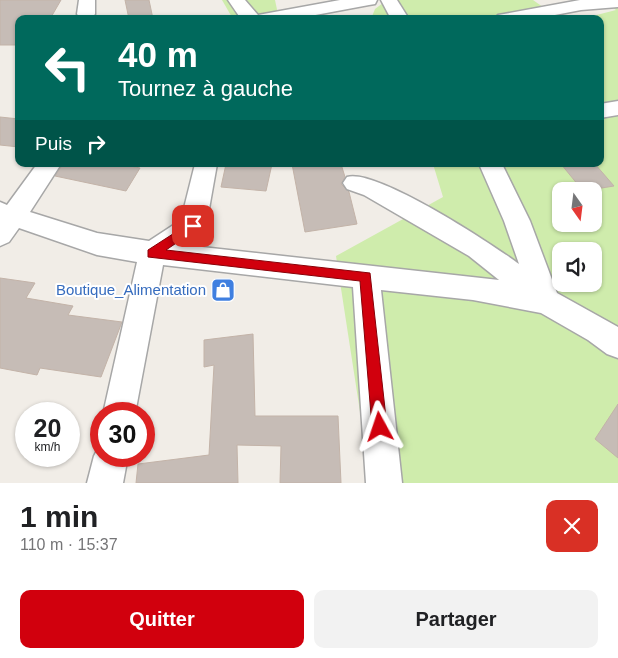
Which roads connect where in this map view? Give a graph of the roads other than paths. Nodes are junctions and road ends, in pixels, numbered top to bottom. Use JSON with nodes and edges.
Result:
{"nodes":[{"id":1,"x":236,"y":0,"type":"edge"},
{"id":2,"x":369,"y":0,"type":"edge"},
{"id":3,"x":389,"y":0,"type":"edge"},
{"id":4,"x":618,"y":2,"type":"edge"},
{"id":5,"x":247,"y":15,"type":"edge"},
{"id":6,"x":285,"y":15,"type":"edge"},
{"id":7,"x":398,"y":15,"type":"edge"},
{"id":8,"x":526,"y":15,"type":"edge"},
{"id":9,"x":618,"y":108,"type":"edge"},
{"id":10,"x":604,"y":110,"type":"edge"},
{"id":11,"x":47,"y":167,"type":"edge"},
{"id":12,"x":205,"y":167,"type":"edge"},
{"id":13,"x":492,"y":167,"type":"edge"},
{"id":14,"x":355,"y":183,"type":"dead end"},
{"id":15,"x":4,"y":221,"type":"edge"},
{"id":16,"x":152,"y":254,"type":"junction"},
{"id":17,"x":366,"y":276,"type":"junction"},
{"id":18,"x":546,"y":301,"type":"junction"},
{"id":19,"x":618,"y":344,"type":"edge"},
{"id":20,"x":121,"y":402,"type":"edge"},
{"id":21,"x":108,"y":467,"type":"edge"},
{"id":22,"x":106,"y":483,"type":"edge"},
{"id":23,"x":384,"y":483,"type":"edge"}],
"edges":[{"from":1,"to":5,"type":"street"},
{"from":2,"to":6,"type":"street"},
{"from":3,"to":7,"type":"street"},
{"from":4,"to":8,"type":"street"},
{"from":9,"to":10,"type":"street"},
{"from":11,"to":15,"type":"street"},
{"from":12,"to":16,"type":"street"},
{"from":13,"to":18,"type":"street"},
{"from":14,"to":18,"type":"street"},
{"from":15,"to":16,"type":"street"},
{"from":16,"to":17,"type":"street"},
{"from":16,"to":20,"type":"street"},
{"from":17,"to":18,"type":"street"},
{"from":17,"to":23,"type":"street"},
{"from":18,"to":19,"type":"street"},
{"from":21,"to":22,"type":"street"}]}
